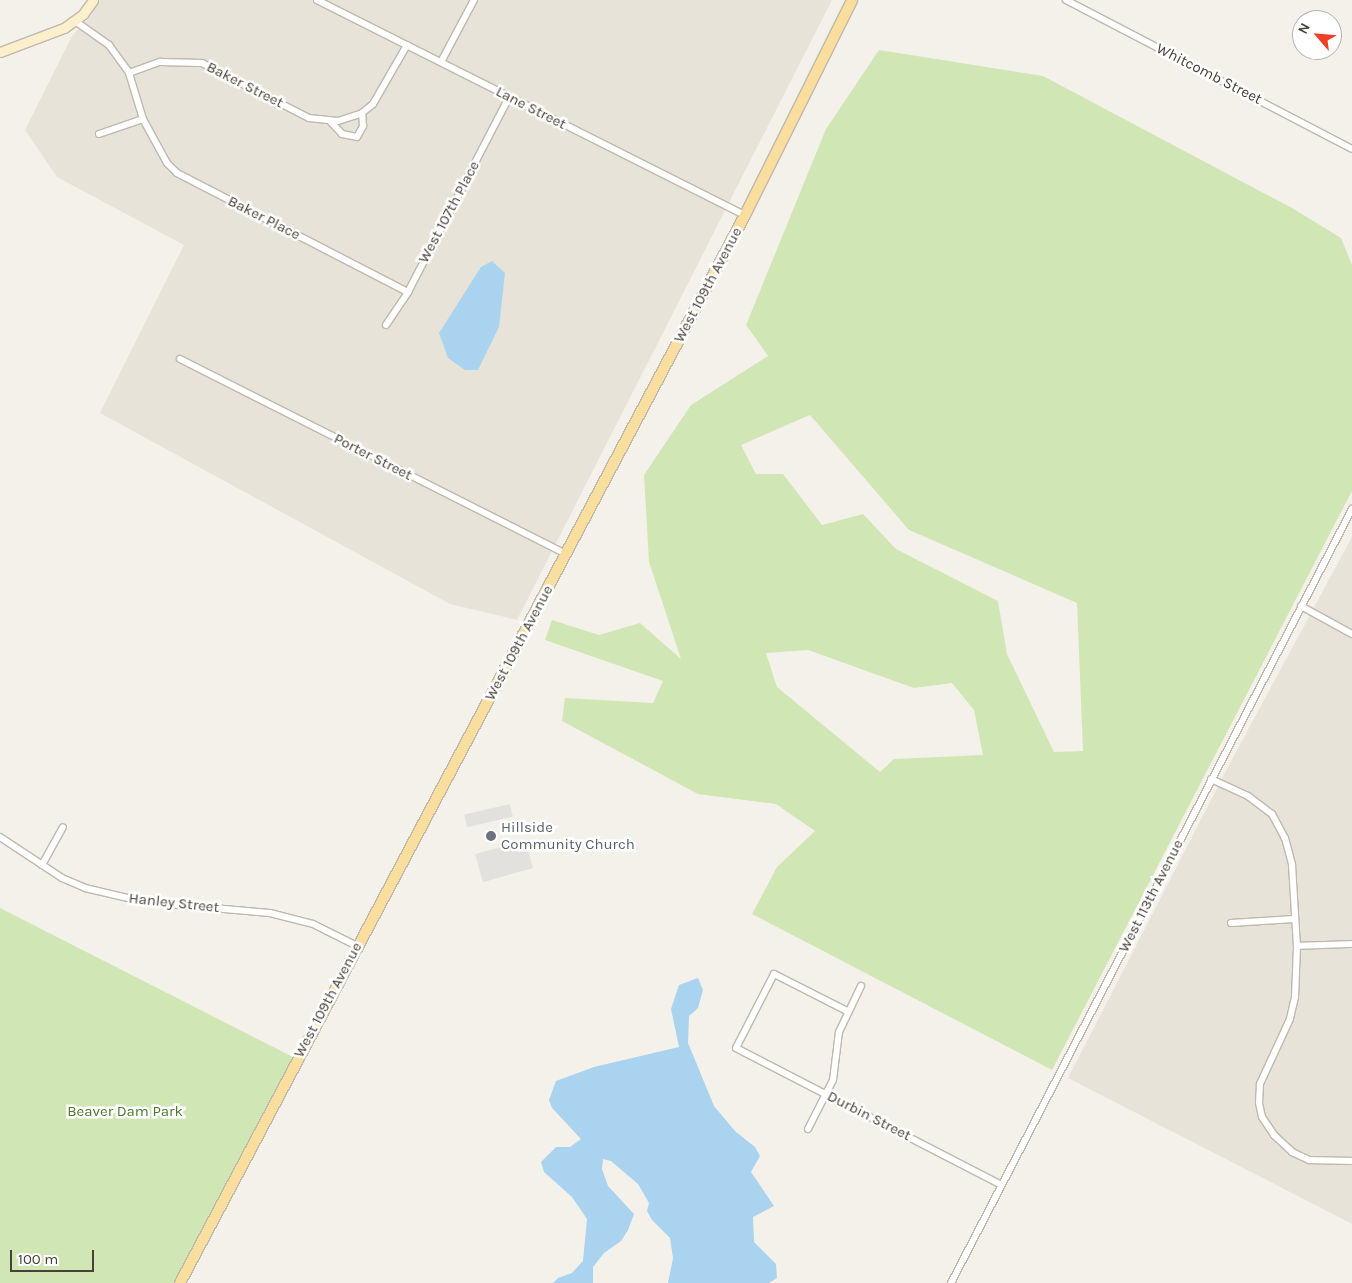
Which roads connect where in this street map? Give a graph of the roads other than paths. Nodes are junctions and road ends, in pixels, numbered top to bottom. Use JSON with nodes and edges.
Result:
{"nodes":[{"id":1,"x":93,"y":0,"type":"edge"},
{"id":2,"x":317,"y":0,"type":"edge"},
{"id":3,"x":474,"y":0,"type":"edge"},
{"id":4,"x":852,"y":0,"type":"edge"},
{"id":5,"x":1066,"y":0,"type":"edge"},
{"id":6,"x":75,"y":20,"type":"junction"},
{"id":7,"x":407,"y":45,"type":"junction"},
{"id":8,"x":0,"y":52,"type":"edge"},
{"id":9,"x":441,"y":62,"type":"junction"},
{"id":10,"x":129,"y":73,"type":"junction"},
{"id":11,"x":509,"y":97,"type":"junction"},
{"id":12,"x":362,"y":113,"type":"junction"},
{"id":13,"x":143,"y":119,"type":"junction"},
{"id":14,"x":330,"y":121,"type":"junction"},
{"id":15,"x":99,"y":134,"type":"dead end"},
{"id":16,"x":1352,"y":149,"type":"edge"},
{"id":17,"x":745,"y":215,"type":"junction"},
{"id":18,"x":408,"y":292,"type":"junction"},
{"id":19,"x":386,"y":325,"type":"dead end"},
{"id":20,"x":180,"y":359,"type":"dead end"},
{"id":21,"x":1352,"y":509,"type":"edge"},
{"id":22,"x":566,"y":554,"type":"junction"},
{"id":23,"x":1301,"y":606,"type":"junction"},
{"id":24,"x":1352,"y":634,"type":"edge"},
{"id":25,"x":1211,"y":779,"type":"junction"},
{"id":26,"x":63,"y":827,"type":"dead end"},
{"id":27,"x":0,"y":837,"type":"edge"},
{"id":28,"x":42,"y":865,"type":"junction"},
{"id":29,"x":1294,"y":919,"type":"junction"},
{"id":30,"x":1231,"y":923,"type":"dead end"},
{"id":31,"x":1352,"y":944,"type":"edge"},
{"id":32,"x":357,"y":946,"type":"junction"},
{"id":33,"x":1298,"y":946,"type":"junction"},
{"id":34,"x":861,"y":986,"type":"dead end"},
{"id":35,"x":847,"y":1011,"type":"junction"},
{"id":36,"x":826,"y":1094,"type":"junction"},
{"id":37,"x":808,"y":1129,"type":"dead end"},
{"id":38,"x":1352,"y":1161,"type":"edge"},
{"id":39,"x":1001,"y":1185,"type":"junction"},
{"id":40,"x":180,"y":1283,"type":"edge"},
{"id":41,"x":951,"y":1283,"type":"edge"}],
"edges":[{"from":1,"to":6,"type":"street"},
{"from":2,"to":7,"type":"street","name":"Lane Street"},
{"from":3,"to":9,"type":"street"},
{"from":4,"to":17,"type":"main road","name":"West 109th Avenue"},
{"from":5,"to":16,"type":"street","name":"Whitcomb Street"},
{"from":6,"to":8,"type":"street"},
{"from":6,"to":10,"type":"street","name":"Baker Place"},
{"from":7,"to":9,"type":"street","name":"Lane Street"},
{"from":7,"to":12,"type":"street","name":"Baker Street"},
{"from":9,"to":11,"type":"street","name":"Lane Street"},
{"from":10,"to":13,"type":"street","name":"Baker Place"},
{"from":10,"to":14,"type":"street","name":"Baker Street"},
{"from":11,"to":17,"type":"street","name":"Lane Street"},
{"from":11,"to":18,"type":"street","name":"West 107th Place"},
{"from":12,"to":14,"type":"street","name":"Baker Street"},
{"from":12,"to":14,"type":"street","name":"Baker Street"},
{"from":13,"to":15,"type":"street"},
{"from":13,"to":18,"type":"street","name":"Baker Place"},
{"from":17,"to":22,"type":"main road","name":"West 109th Avenue"},
{"from":18,"to":19,"type":"street","name":"West 107th Place"},
{"from":20,"to":22,"type":"street","name":"Porter Street"},
{"from":21,"to":23,"type":"street","name":"West 113th Avenue"},
{"from":22,"to":32,"type":"main road","name":"West 109th Avenue"},
{"from":23,"to":24,"type":"street"},
{"from":23,"to":25,"type":"street","name":"West 113th Avenue"},
{"from":25,"to":29,"type":"street"},
{"from":25,"to":39,"type":"street","name":"West 113th Avenue"},
{"from":26,"to":28,"type":"street"},
{"from":27,"to":28,"type":"street","name":"Hanley Street"},
{"from":28,"to":32,"type":"street","name":"Hanley Street"},
{"from":29,"to":30,"type":"street"},
{"from":29,"to":33,"type":"street"},
{"from":31,"to":33,"type":"street"},
{"from":32,"to":40,"type":"main road","name":"West 109th Avenue"},
{"from":33,"to":38,"type":"street"},
{"from":34,"to":35,"type":"street"},
{"from":35,"to":36,"type":"street"},
{"from":35,"to":36,"type":"street","name":"Durbin Street"},
{"from":36,"to":37,"type":"street"},
{"from":36,"to":39,"type":"street","name":"Durbin Street"},
{"from":39,"to":41,"type":"street","name":"West 113th Avenue"}]}
